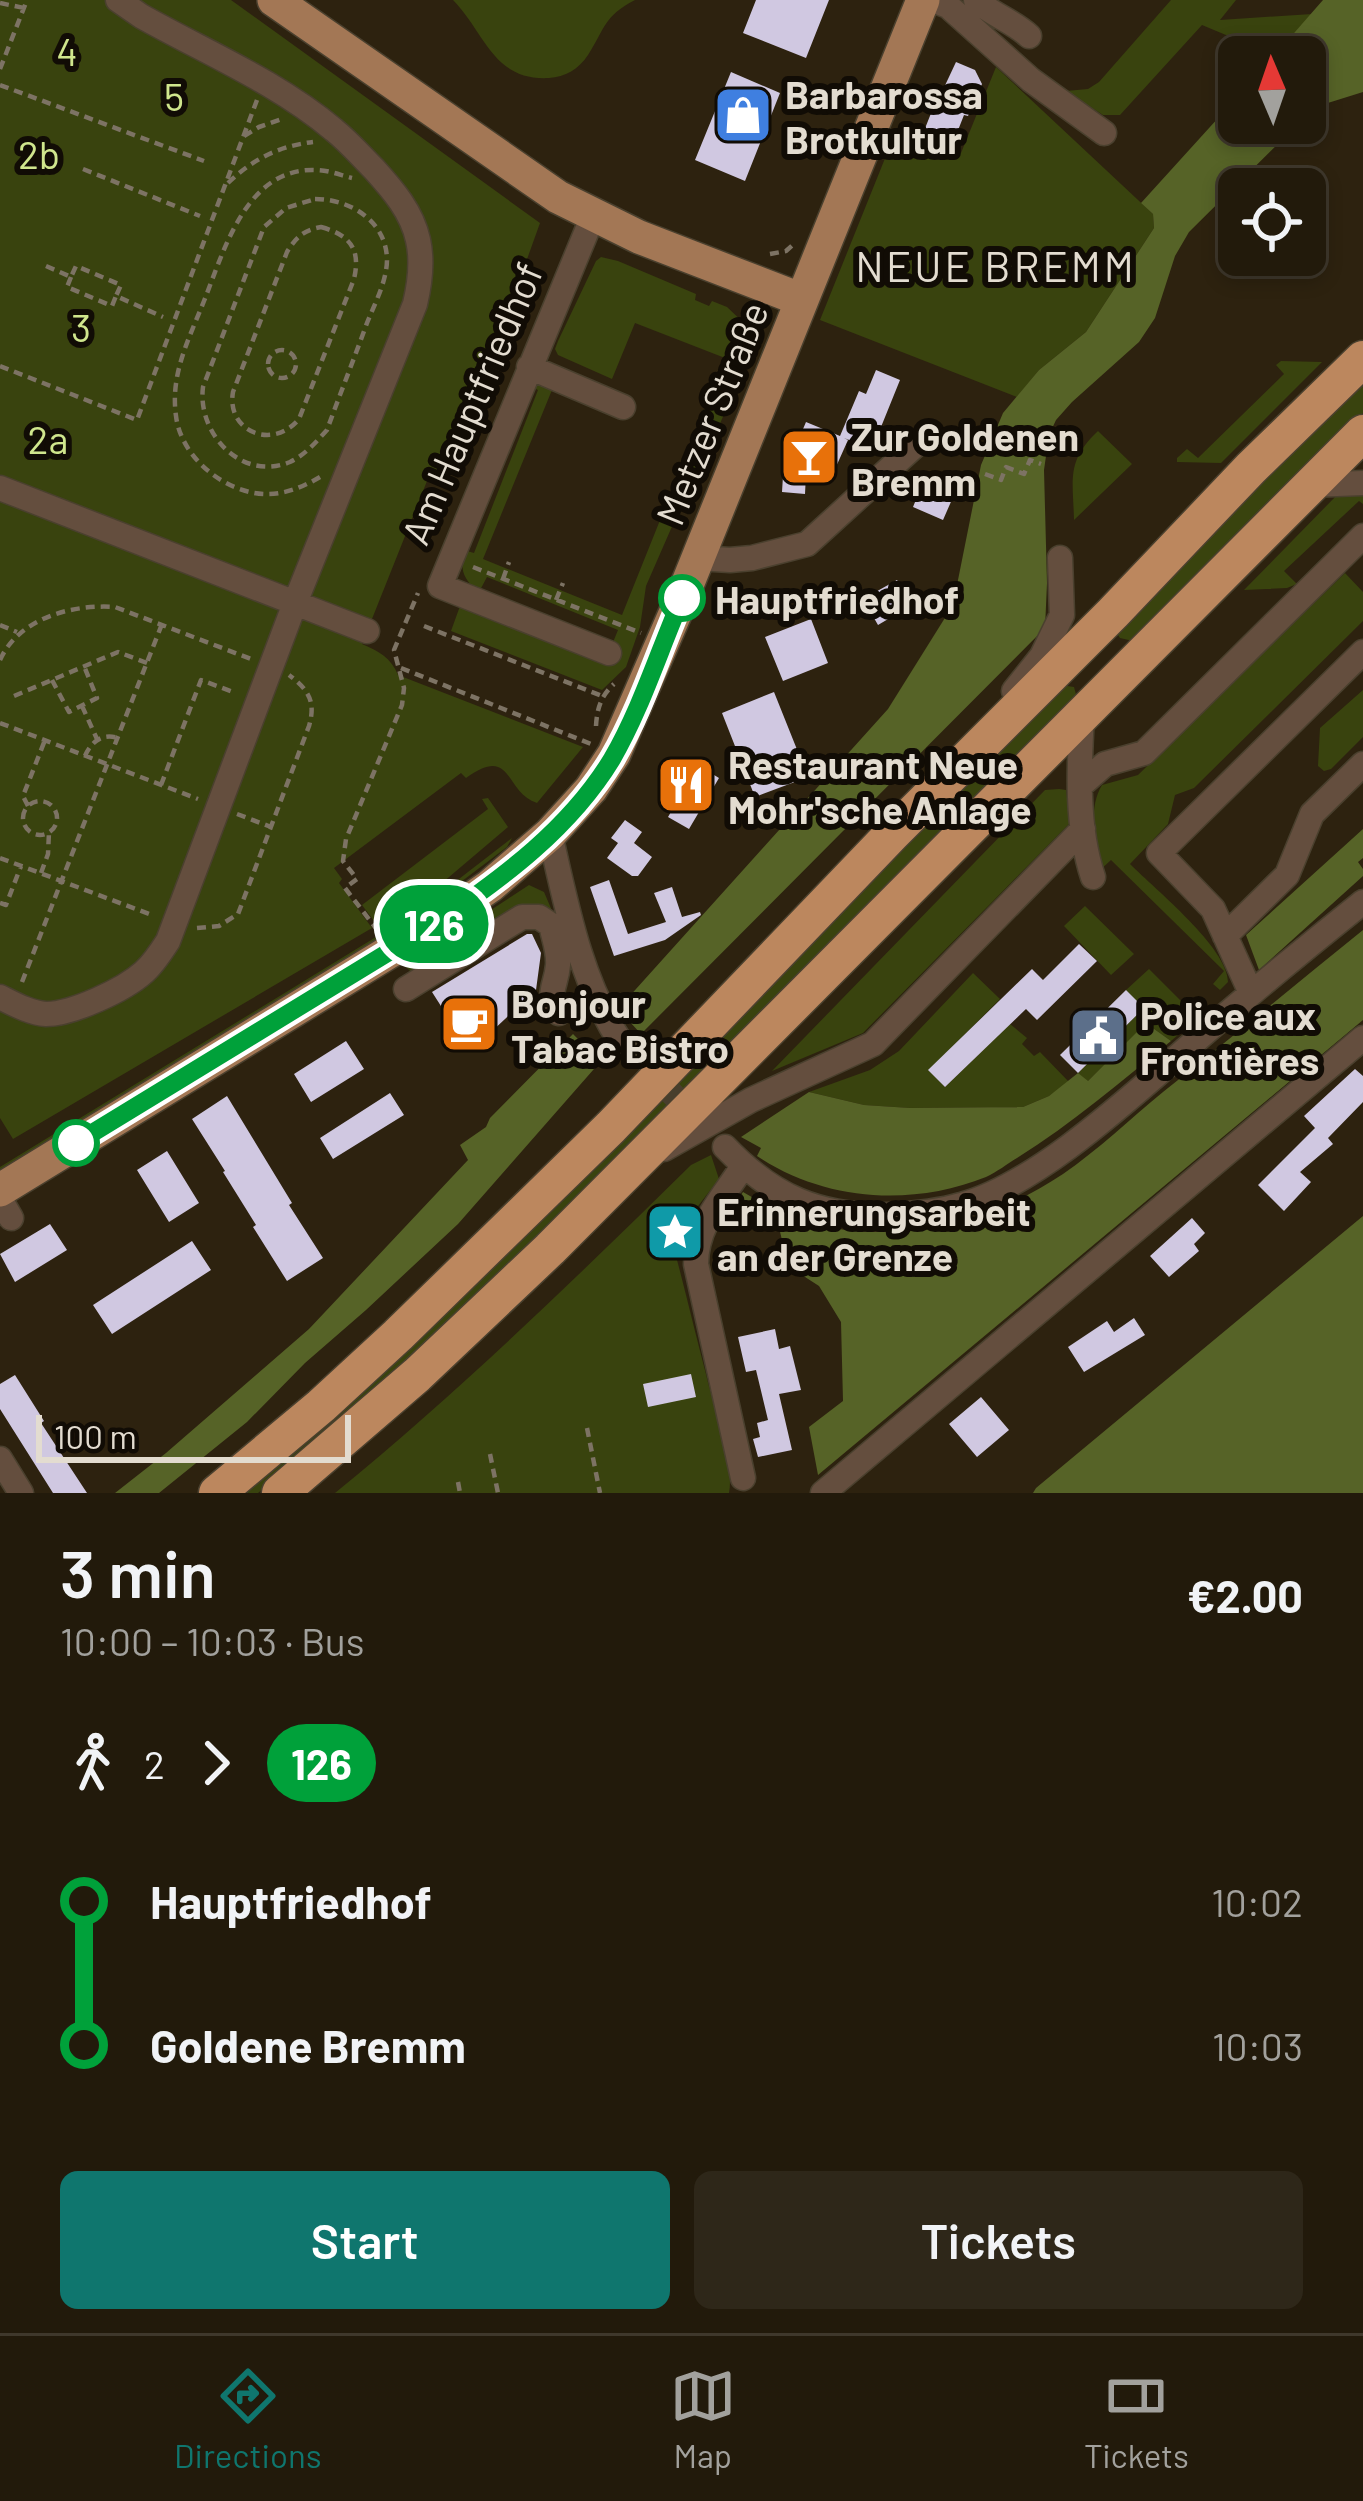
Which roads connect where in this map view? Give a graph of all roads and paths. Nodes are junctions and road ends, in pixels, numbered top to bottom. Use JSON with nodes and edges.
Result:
{"nodes":[{"id":1,"x":27,"y":0,"type":"edge"},
{"id":2,"x":118,"y":0,"type":"edge"},
{"id":3,"x":274,"y":0,"type":"edge"},
{"id":4,"x":923,"y":0,"type":"edge"},
{"id":5,"x":933,"y":0,"type":"edge"},
{"id":6,"x":976,"y":0,"type":"edge"},
{"id":7,"x":0,"y":3,"type":"edge"},
{"id":8,"x":24,"y":8,"type":"junction"},
{"id":9,"x":1029,"y":36,"type":"dead end"},
{"id":10,"x":0,"y":69,"type":"edge"},
{"id":11,"x":264,"y":84,"type":"junction"},
{"id":12,"x":0,"y":86,"type":"edge"},
{"id":13,"x":314,"y":115,"type":"junction"},
{"id":14,"x":1104,"y":134,"type":"dead end"},
{"id":15,"x":244,"y":136,"type":"junction"},
{"id":16,"x":349,"y":143,"type":"junction"},
{"id":17,"x":204,"y":161,"type":"dead end"},
{"id":18,"x":83,"y":170,"type":"dead end"},
{"id":19,"x":357,"y":180,"type":"dead end"},
{"id":20,"x":224,"y":187,"type":"junction"},
{"id":21,"x":200,"y":216,"type":"dead end"},
{"id":22,"x":593,"y":216,"type":"junction"},
{"id":23,"x":46,"y":266,"type":"dead end"},
{"id":24,"x":71,"y":277,"type":"junction"},
{"id":25,"x":380,"y":290,"type":"joint"},
{"id":26,"x":116,"y":296,"type":"junction"},
{"id":27,"x":802,"y":300,"type":"junction"},
{"id":28,"x":163,"y":317,"type":"dead end"},
{"id":29,"x":286,"y":350,"type":"joint"},
{"id":30,"x":1363,"y":359,"type":"edge"},
{"id":31,"x":0,"y":366,"type":"edge"},
{"id":32,"x":529,"y":367,"type":"junction"},
{"id":33,"x":232,"y":392,"type":"joint"},
{"id":34,"x":623,"y":407,"type":"dead end"},
{"id":35,"x":1363,"y":433,"type":"edge"},
{"id":36,"x":920,"y":441,"type":"dead end"},
{"id":37,"x":355,"y":454,"type":"junction"},
{"id":38,"x":1041,"y":464,"type":"dead end"},
{"id":39,"x":985,"y":474,"type":"dead end"},
{"id":40,"x":1363,"y":483,"type":"edge"},
{"id":41,"x":1310,"y":485,"type":"junction"},
{"id":42,"x":0,"y":488,"type":"edge"},
{"id":43,"x":1363,"y":536,"type":"edge"},
{"id":44,"x":698,"y":558,"type":"junction"},
{"id":45,"x":1060,"y":559,"type":"dead end"},
{"id":46,"x":509,"y":562,"type":"dead end"},
{"id":47,"x":472,"y":567,"type":"dead end"},
{"id":48,"x":424,"y":578,"type":"dead end"},
{"id":49,"x":502,"y":579,"type":"junction"},
{"id":50,"x":563,"y":583,"type":"dead end"},
{"id":51,"x":556,"y":600,"type":"junction"},
{"id":52,"x":296,"y":603,"type":"junction"},
{"id":53,"x":162,"y":624,"type":"junction"},
{"id":54,"x":0,"y":625,"type":"edge"},
{"id":55,"x":424,"y":626,"type":"dead end"},
{"id":56,"x":368,"y":631,"type":"dead end"},
{"id":57,"x":19,"y":632,"type":"junction"},
{"id":58,"x":643,"y":634,"type":"dead end"},
{"id":59,"x":1078,"y":646,"type":"junction"},
{"id":60,"x":1363,"y":652,"type":"edge"},
{"id":61,"x":609,"y":653,"type":"dead end"},
{"id":62,"x":0,"y":659,"type":"edge"},
{"id":63,"x":147,"y":663,"type":"junction"},
{"id":64,"x":84,"y":666,"type":"junction"},
{"id":65,"x":400,"y":667,"type":"junction"},
{"id":66,"x":279,"y":670,"type":"junction"},
{"id":67,"x":52,"y":680,"type":"junction"},
{"id":68,"x":1114,"y":682,"type":"junction"},
{"id":69,"x":14,"y":696,"type":"dead end"},
{"id":70,"x":602,"y":697,"type":"dead end"},
{"id":71,"x":259,"y":701,"type":"junction"},
{"id":72,"x":82,"y":706,"type":"junction"},
{"id":73,"x":1082,"y":715,"type":"junction"},
{"id":74,"x":0,"y":723,"type":"edge"},
{"id":75,"x":118,"y":737,"type":"junction"},
{"id":76,"x":98,"y":739,"type":"junction"},
{"id":77,"x":45,"y":740,"type":"junction"},
{"id":78,"x":591,"y":745,"type":"dead end"},
{"id":79,"x":85,"y":756,"type":"junction"},
{"id":80,"x":1363,"y":764,"type":"edge"},
{"id":81,"x":107,"y":765,"type":"junction"},
{"id":82,"x":161,"y":785,"type":"junction"},
{"id":83,"x":1081,"y":785,"type":"junction"},
{"id":84,"x":934,"y":792,"type":"junction"},
{"id":85,"x":28,"y":806,"type":"junction"},
{"id":86,"x":219,"y":807,"type":"junction"},
{"id":87,"x":271,"y":827,"type":"junction"},
{"id":88,"x":1082,"y":829,"type":"junction"},
{"id":89,"x":49,"y":832,"type":"junction"},
{"id":90,"x":550,"y":834,"type":"junction"},
{"id":91,"x":0,"y":858,"type":"edge"},
{"id":92,"x":21,"y":866,"type":"junction"},
{"id":93,"x":40,"y":873,"type":"junction"},
{"id":94,"x":1093,"y":877,"type":"dead end"},
{"id":95,"x":62,"y":881,"type":"junction"},
{"id":96,"x":1363,"y":902,"type":"edge"},
{"id":97,"x":0,"y":903,"type":"edge"},
{"id":98,"x":176,"y":923,"type":"junction"},
{"id":99,"x":1225,"y":936,"type":"junction"},
{"id":100,"x":381,"y":943,"type":"junction"},
{"id":101,"x":406,"y":989,"type":"dead end"},
{"id":102,"x":1251,"y":993,"type":"junction"},
{"id":103,"x":7,"y":1000,"type":"edge"},
{"id":104,"x":559,"y":1013,"type":"dead end"},
{"id":105,"x":1363,"y":1038,"type":"edge"},
{"id":106,"x":620,"y":1041,"type":"tunnel mouth"},
{"id":107,"x":725,"y":1147,"type":"dead end"},
{"id":108,"x":636,"y":1165,"type":"junction"},
{"id":109,"x":743,"y":1166,"type":"junction"},
{"id":110,"x":4,"y":1202,"type":"edge"},
{"id":111,"x":586,"y":1428,"type":"dead end"},
{"id":112,"x":490,"y":1454,"type":"dead end"},
{"id":113,"x":0,"y":1460,"type":"edge"},
{"id":114,"x":743,"y":1478,"type":"dead end"},
{"id":115,"x":458,"y":1482,"type":"dead end"},
{"id":116,"x":21,"y":1493,"type":"edge"},
{"id":117,"x":218,"y":1493,"type":"edge"},
{"id":118,"x":280,"y":1493,"type":"edge"},
{"id":119,"x":460,"y":1493,"type":"edge"},
{"id":120,"x":498,"y":1493,"type":"edge"},
{"id":121,"x":601,"y":1493,"type":"edge"},
{"id":122,"x":823,"y":1493,"type":"edge"}],
"edges":[{"from":1,"to":8,"type":"path"},
{"from":2,"to":11,"type":"street"},
{"from":3,"to":22,"type":"main road"},
{"from":4,"to":27,"type":"main road","name":"Metzer Straße"},
{"from":5,"to":14,"type":"street"},
{"from":6,"to":9,"type":"street"},
{"from":7,"to":8,"type":"path"},
{"from":8,"to":10,"type":"path"},
{"from":11,"to":13,"type":"street"},
{"from":11,"to":15,"type":"path"},
{"from":12,"to":17,"type":"path"},
{"from":13,"to":15,"type":"path"},
{"from":13,"to":16,"type":"street"},
{"from":15,"to":20,"type":"path"},
{"from":16,"to":20,"type":"path"},
{"from":16,"to":37,"type":"street"},
{"from":18,"to":21,"type":"path"},
{"from":19,"to":37,"type":"path"},
{"from":20,"to":31,"type":"path"},
{"from":22,"to":27,"type":"main road"},
{"from":22,"to":32,"type":"street","name":"Am Hauptfriedhof"},
{"from":23,"to":24,"type":"path"},
{"from":24,"to":26,"type":"path"},
{"from":24,"to":26,"type":"path"},
{"from":25,"to":25,"type":"path"},
{"from":26,"to":28,"type":"path"},
{"from":27,"to":44,"type":"main road","name":"Metzer Straße"},
{"from":29,"to":29,"type":"path"},
{"from":30,"to":59,"type":"highway"},
{"from":32,"to":34,"type":"street"},
{"from":32,"to":61,"type":"street","name":"Am Hauptfriedhof"},
{"from":33,"to":33,"type":"path"},
{"from":35,"to":41,"type":"highway"},
{"from":36,"to":44,"type":"street"},
{"from":37,"to":52,"type":"street"},
{"from":38,"to":39,"type":"path"},
{"from":40,"to":41,"type":"street"},
{"from":41,"to":68,"type":"highway"},
{"from":42,"to":52,"type":"street"},
{"from":43,"to":83,"type":"street"},
{"from":44,"to":90,"type":"main road","name":"Metzer Straße"},
{"from":45,"to":84,"type":"street"},
{"from":46,"to":49,"type":"path"},
{"from":47,"to":49,"type":"path"},
{"from":48,"to":65,"type":"path"},
{"from":49,"to":51,"type":"path"},
{"from":50,"to":51,"type":"path"},
{"from":51,"to":58,"type":"path"},
{"from":52,"to":56,"type":"street"},
{"from":52,"to":66,"type":"street"},
{"from":53,"to":57,"type":"path"},
{"from":53,"to":63,"type":"path"},
{"from":53,"to":66,"type":"path"},
{"from":54,"to":57,"type":"path"},
{"from":55,"to":70,"type":"path"},
{"from":57,"to":62,"type":"path"},
{"from":59,"to":68,"type":"street"},
{"from":59,"to":84,"type":"highway"},
{"from":60,"to":99,"type":"street"},
{"from":63,"to":64,"type":"path"},
{"from":63,"to":75,"type":"path"},
{"from":64,"to":67,"type":"path"},
{"from":64,"to":72,"type":"path"},
{"from":65,"to":78,"type":"path"},
{"from":65,"to":100,"type":"path"},
{"from":66,"to":71,"type":"street"},
{"from":66,"to":87,"type":"path"},
{"from":67,"to":69,"type":"path"},
{"from":67,"to":72,"type":"path"},
{"from":68,"to":73,"type":"highway"},
{"from":71,"to":82,"type":"path"},
{"from":71,"to":86,"type":"street"},
{"from":72,"to":76,"type":"path"},
{"from":73,"to":83,"type":"street"},
{"from":73,"to":108,"type":"highway"},
{"from":74,"to":77,"type":"path"},
{"from":75,"to":76,"type":"path"},
{"from":75,"to":81,"type":"path"},
{"from":76,"to":79,"type":"path"},
{"from":77,"to":79,"type":"path"},
{"from":77,"to":85,"type":"path"},
{"from":79,"to":81,"type":"path"},
{"from":80,"to":99,"type":"street"},
{"from":81,"to":82,"type":"path"},
{"from":81,"to":95,"type":"path"},
{"from":82,"to":86,"type":"path"},
{"from":83,"to":88,"type":"street"},
{"from":84,"to":117,"type":"highway"},
{"from":85,"to":89,"type":"path"},
{"from":85,"to":89,"type":"path"},
{"from":86,"to":87,"type":"path"},
{"from":86,"to":98,"type":"street"},
{"from":87,"to":98,"type":"path"},
{"from":88,"to":94,"type":"street"},
{"from":88,"to":108,"type":"street"},
{"from":89,"to":93,"type":"path"},
{"from":90,"to":100,"type":"main road","name":"Metzer Straße"},
{"from":90,"to":106,"type":"street"},
{"from":91,"to":92,"type":"path"},
{"from":92,"to":93,"type":"path"},
{"from":92,"to":97,"type":"path"},
{"from":93,"to":95,"type":"path"},
{"from":95,"to":98,"type":"path"},
{"from":95,"to":103,"type":"path"},
{"from":96,"to":102,"type":"street"},
{"from":98,"to":103,"type":"street"},
{"from":99,"to":102,"type":"street"},
{"from":100,"to":110,"type":"main road","name":"Metzer Straße"},
{"from":101,"to":104,"type":"street"},
{"from":102,"to":109,"type":"street"},
{"from":105,"to":122,"type":"street"},
{"from":107,"to":109,"type":"street"},
{"from":108,"to":118,"type":"highway"},
{"from":109,"to":114,"type":"street"},
{"from":111,"to":121,"type":"path"},
{"from":112,"to":120,"type":"path"},
{"from":113,"to":116,"type":"street"},
{"from":115,"to":119,"type":"path"}]}
